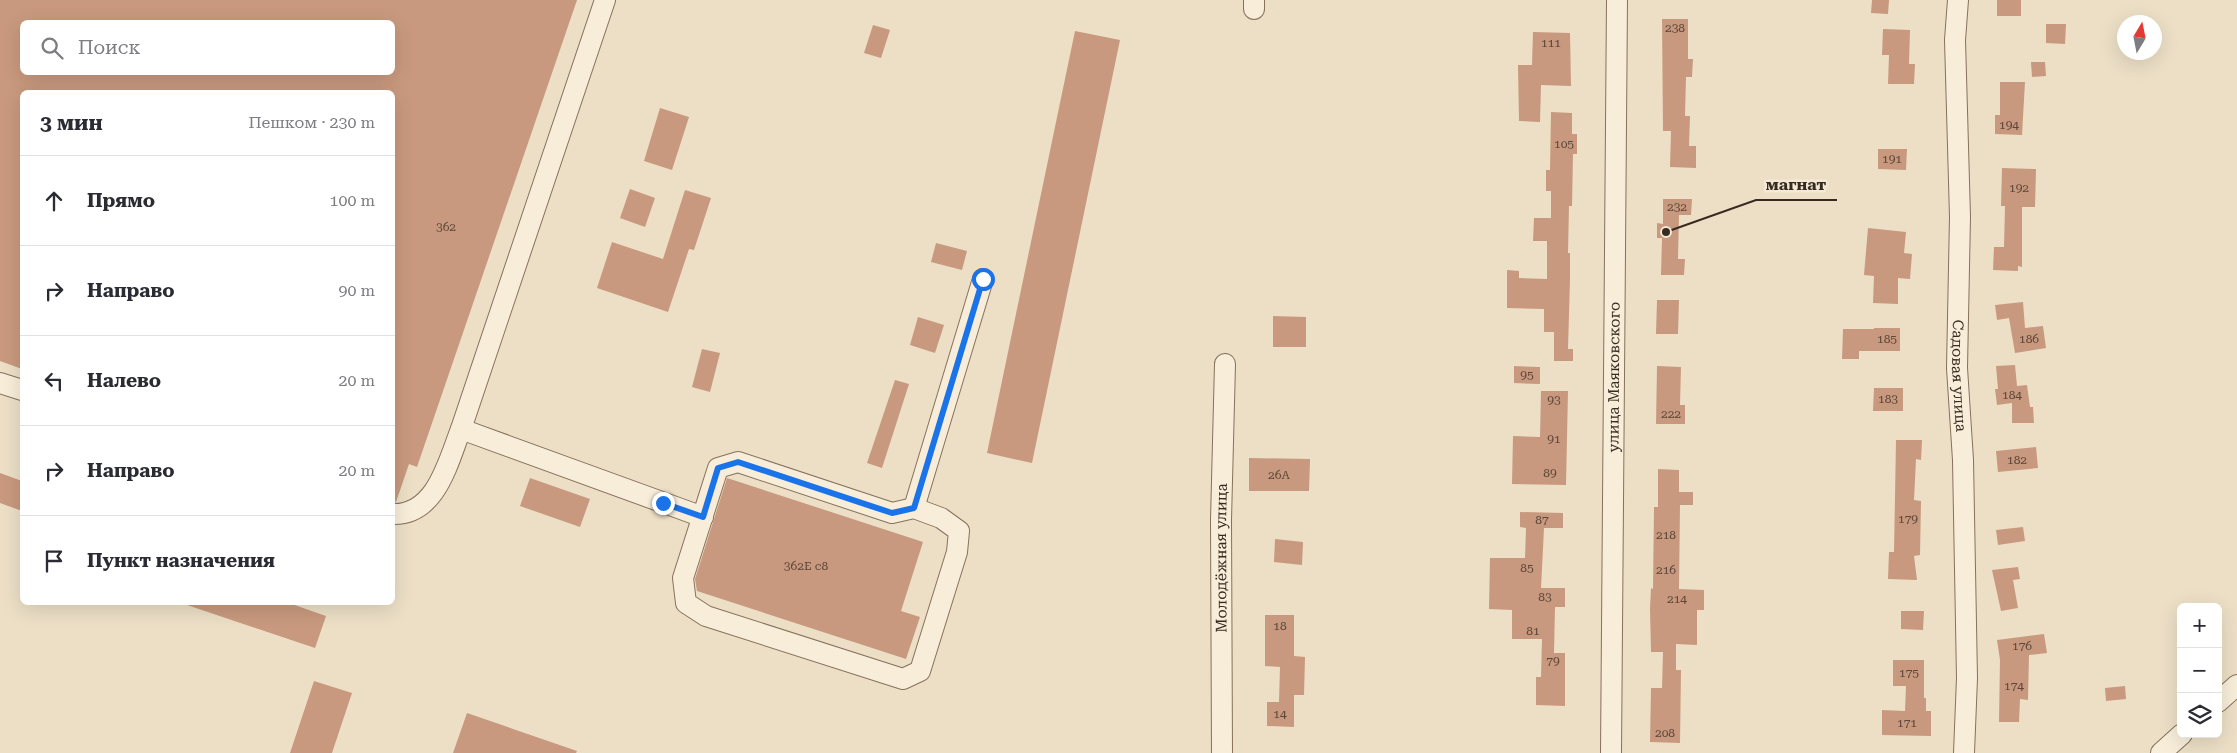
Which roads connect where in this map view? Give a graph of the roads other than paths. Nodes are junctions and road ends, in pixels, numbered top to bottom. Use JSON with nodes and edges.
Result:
{"nodes":[{"id":1,"x":605,"y":0,"type":"edge"},
{"id":2,"x":1617,"y":0,"type":"edge"},
{"id":3,"x":1958,"y":0,"type":"edge"},
{"id":4,"x":983,"y":279,"type":"dead end"},
{"id":5,"x":1225,"y":364,"type":"dead end"},
{"id":6,"x":0,"y":382,"type":"edge"},
{"id":7,"x":20,"y":389,"type":"edge"},
{"id":8,"x":461,"y":429,"type":"junction"},
{"id":9,"x":914,"y":508,"type":"junction"},
{"id":10,"x":395,"y":513,"type":"edge"},
{"id":11,"x":703,"y":517,"type":"junction"},
{"id":12,"x":2237,"y":685,"type":"edge"},
{"id":13,"x":2222,"y":698,"type":"edge"},
{"id":14,"x":2178,"y":738,"type":"edge"},
{"id":15,"x":1222,"y":753,"type":"edge"},
{"id":16,"x":1610,"y":753,"type":"edge"},
{"id":17,"x":1964,"y":753,"type":"edge"},
{"id":18,"x":2161,"y":753,"type":"edge"}],
"edges":[{"from":1,"to":8,"type":"street"},
{"from":2,"to":16,"type":"street","name":"улица Маяковского"},
{"from":3,"to":17,"type":"street","name":"Садовая улица"},
{"from":4,"to":9,"type":"street"},
{"from":5,"to":15,"type":"street","name":"Молодёжная улица"},
{"from":6,"to":7,"type":"street"},
{"from":8,"to":10,"type":"street"},
{"from":8,"to":11,"type":"street"},
{"from":9,"to":11,"type":"street"},
{"from":9,"to":11,"type":"street"},
{"from":12,"to":13,"type":"street"},
{"from":14,"to":18,"type":"street"}]}
